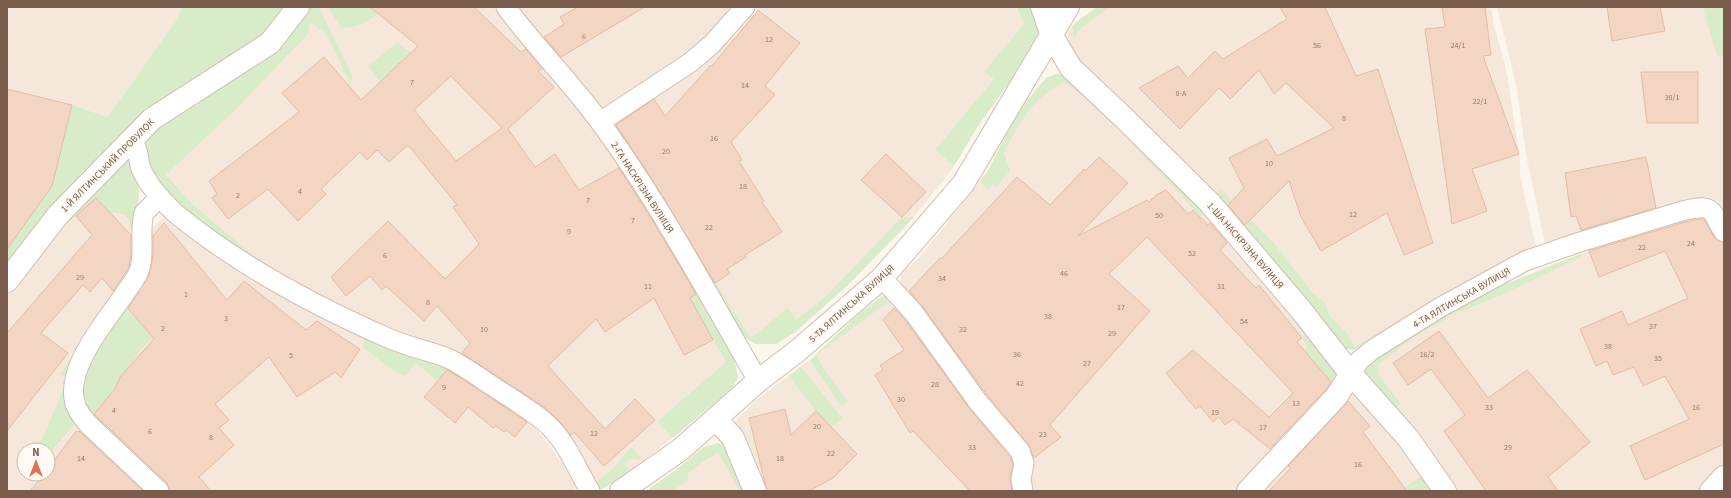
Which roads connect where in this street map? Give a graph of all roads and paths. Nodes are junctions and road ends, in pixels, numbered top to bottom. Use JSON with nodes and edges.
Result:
{"nodes":[{"id":1,"x":298,"y":7,"type":"edge"},
{"id":2,"x":506,"y":7,"type":"edge"},
{"id":3,"x":745,"y":7,"type":"edge"},
{"id":4,"x":1042,"y":7,"type":"edge"},
{"id":5,"x":1068,"y":7,"type":"edge"},
{"id":6,"x":1052,"y":36,"type":"junction"},
{"id":7,"x":600,"y":122,"type":"junction"},
{"id":8,"x":131,"y":140,"type":"junction"},
{"id":9,"x":160,"y":197,"type":"junction"},
{"id":10,"x":1724,"y":232,"type":"edge"},
{"id":11,"x":882,"y":278,"type":"junction"},
{"id":12,"x":7,"y":281,"type":"edge"},
{"id":13,"x":1352,"y":374,"type":"junction"},
{"id":14,"x":758,"y":381,"type":"junction"},
{"id":15,"x":716,"y":419,"type":"junction"},
{"id":16,"x":1724,"y":478,"type":"edge"},
{"id":17,"x":159,"y":491,"type":"edge"},
{"id":18,"x":590,"y":491,"type":"edge"},
{"id":19,"x":621,"y":491,"type":"edge"},
{"id":20,"x":755,"y":491,"type":"edge"},
{"id":21,"x":1023,"y":491,"type":"edge"},
{"id":22,"x":1248,"y":491,"type":"edge"},
{"id":23,"x":1445,"y":491,"type":"edge"},
{"id":24,"x":1711,"y":491,"type":"edge"}],
"edges":[{"from":1,"to":8,"type":"street","name":"1-Й ЯЛТИНСЬКИЙ ПРОВУЛОК"},
{"from":2,"to":7,"type":"lane","name":"2-ГА НАСКРІЗНА ВУЛИЦЯ"},
{"from":3,"to":7,"type":"lane"},
{"from":4,"to":6,"type":"street","name":"1-ША НАСКРІЗНА ВУЛИЦЯ"},
{"from":5,"to":6,"type":"street","name":"5-ТА ЯЛТИНСЬКА ВУЛИЦЯ"},
{"from":6,"to":11,"type":"street","name":"5-ТА ЯЛТИНСЬКА ВУЛИЦЯ"},
{"from":6,"to":13,"type":"street","name":"1-ША НАСКРІЗНА ВУЛИЦЯ"},
{"from":7,"to":14,"type":"lane","name":"2-ГА НАСКРІЗНА ВУЛИЦЯ"},
{"from":8,"to":9,"type":"lane"},
{"from":8,"to":12,"type":"street","name":"1-Й ЯЛТИНСЬКИЙ ПРОВУЛОК"},
{"from":9,"to":17,"type":"lane"},
{"from":9,"to":18,"type":"lane"},
{"from":10,"to":13,"type":"lane","name":"4-ТА ЯЛТИНСЬКА ВУЛИЦЯ"},
{"from":11,"to":14,"type":"street","name":"5-ТА ЯЛТИНСЬКА ВУЛИЦЯ"},
{"from":11,"to":21,"type":"lane"},
{"from":13,"to":22,"type":"street","name":"4-ТА ЯЛТИНСЬКА ВУЛИЦЯ"},
{"from":13,"to":23,"type":"street","name":"1-ША НАСКРІЗНА ВУЛИЦЯ"},
{"from":14,"to":15,"type":"street","name":"5-ТА ЯЛТИНСЬКА ВУЛИЦЯ"},
{"from":15,"to":19,"type":"street","name":"5-ТА ЯЛТИНСЬКА ВУЛИЦЯ"},
{"from":15,"to":20,"type":"street"},
{"from":16,"to":24,"type":"street"}]}
